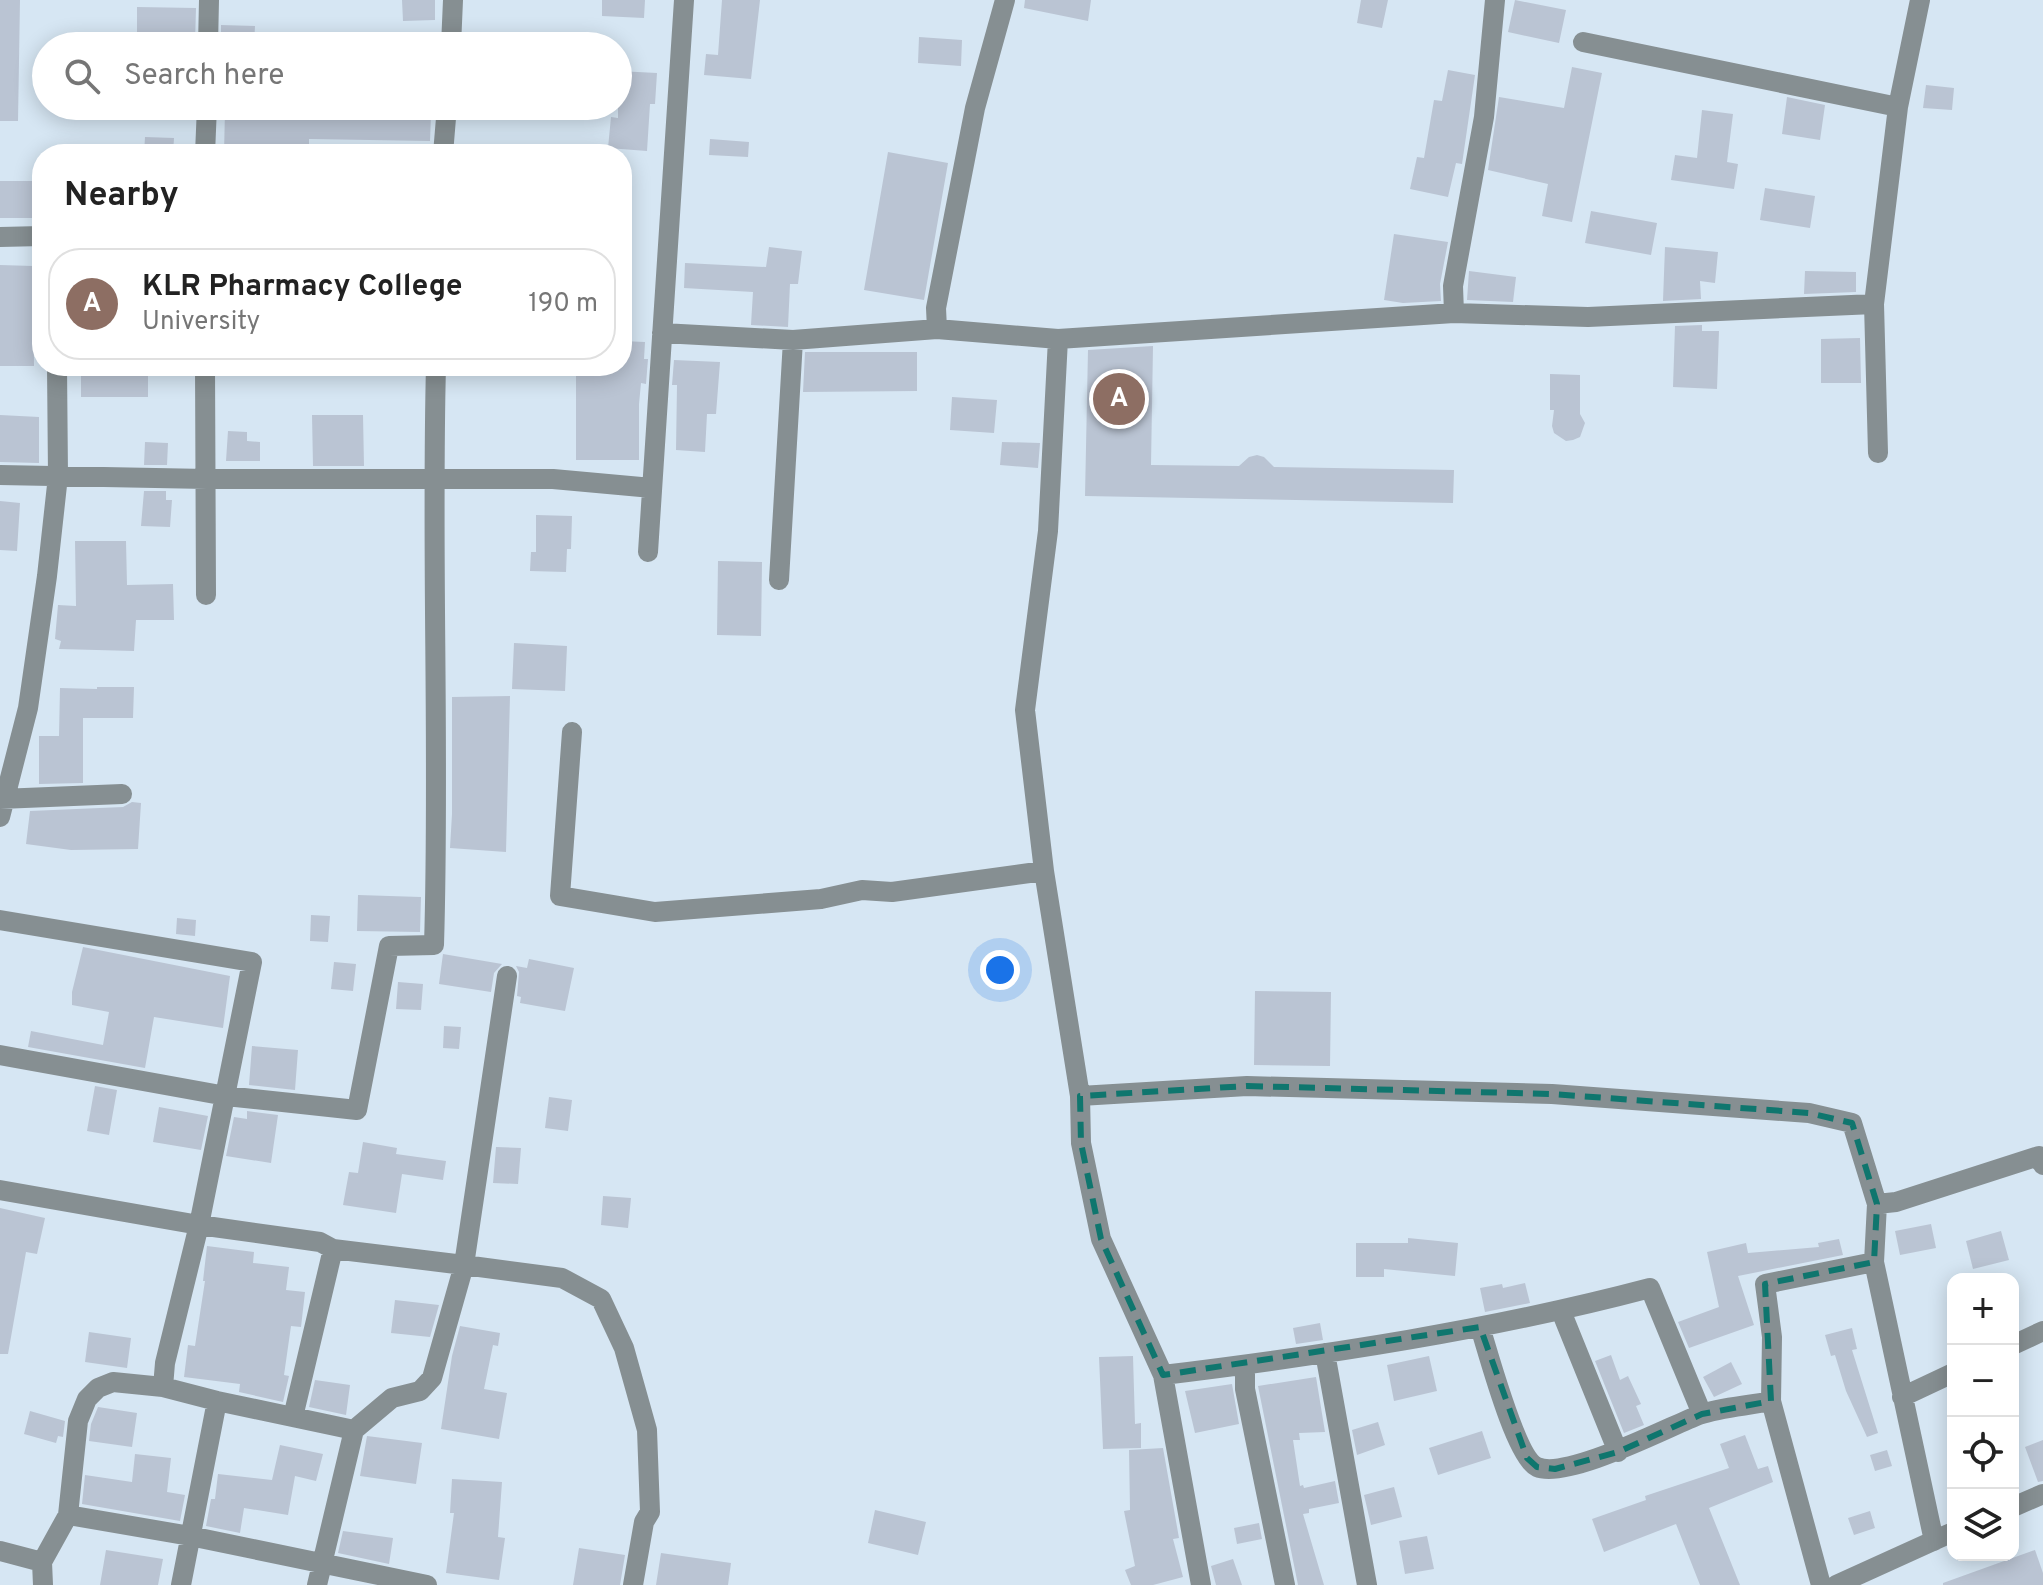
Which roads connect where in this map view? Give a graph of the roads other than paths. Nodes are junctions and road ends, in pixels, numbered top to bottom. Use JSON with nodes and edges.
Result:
{"nodes":[{"id":1,"x":209,"y":0,"type":"edge"},
{"id":2,"x":453,"y":0,"type":"edge"},
{"id":3,"x":684,"y":0,"type":"edge"},
{"id":4,"x":1005,"y":0,"type":"edge"},
{"id":5,"x":1495,"y":0,"type":"edge"},
{"id":6,"x":1920,"y":0,"type":"edge"},
{"id":7,"x":208,"y":32,"type":"edge"},
{"id":8,"x":452,"y":32,"type":"edge"},
{"id":9,"x":1583,"y":42,"type":"dead end"},
{"id":10,"x":1898,"y":107,"type":"junction"},
{"id":11,"x":206,"y":120,"type":"edge"},
{"id":12,"x":446,"y":120,"type":"edge"},
{"id":13,"x":205,"y":144,"type":"edge"},
{"id":14,"x":444,"y":144,"type":"edge"},
{"id":15,"x":32,"y":236,"type":"edge"},
{"id":16,"x":0,"y":237,"type":"edge"},
{"id":17,"x":1874,"y":304,"type":"junction"},
{"id":18,"x":1454,"y":313,"type":"junction"},
{"id":19,"x":937,"y":329,"type":"junction"},
{"id":20,"x":662,"y":333,"type":"junction"},
{"id":21,"x":1058,"y":339,"type":"junction"},
{"id":22,"x":793,"y":340,"type":"junction"},
{"id":23,"x":57,"y":376,"type":"edge"},
{"id":24,"x":205,"y":376,"type":"edge"},
{"id":25,"x":436,"y":376,"type":"edge"},
{"id":26,"x":1878,"y":453,"type":"dead end"},
{"id":27,"x":0,"y":475,"type":"edge"},
{"id":28,"x":58,"y":476,"type":"junction"},
{"id":29,"x":207,"y":479,"type":"junction"},
{"id":30,"x":433,"y":479,"type":"junction"},
{"id":31,"x":652,"y":488,"type":"junction"},
{"id":32,"x":648,"y":552,"type":"dead end"},
{"id":33,"x":779,"y":580,"type":"dead end"},
{"id":34,"x":206,"y":595,"type":"dead end"},
{"id":35,"x":572,"y":732,"type":"dead end"},
{"id":36,"x":122,"y":794,"type":"dead end"},
{"id":37,"x":2,"y":805,"type":"edge"},
{"id":38,"x":1044,"y":871,"type":"junction"},
{"id":39,"x":0,"y":920,"type":"edge"},
{"id":40,"x":507,"y":976,"type":"dead end"},
{"id":41,"x":0,"y":1055,"type":"edge"},
{"id":42,"x":226,"y":1096,"type":"junction"},
{"id":43,"x":1080,"y":1096,"type":"junction"},
{"id":44,"x":2043,"y":1165,"type":"edge"},
{"id":45,"x":0,"y":1190,"type":"edge"},
{"id":46,"x":1877,"y":1204,"type":"junction"},
{"id":47,"x":199,"y":1225,"type":"junction"},
{"id":48,"x":333,"y":1249,"type":"junction"},
{"id":49,"x":1874,"y":1262,"type":"junction"},
{"id":50,"x":464,"y":1265,"type":"junction"},
{"id":51,"x":1561,"y":1311,"type":"junction"},
{"id":52,"x":1480,"y":1327,"type":"junction"},
{"id":53,"x":2043,"y":1331,"type":"edge"},
{"id":54,"x":2019,"y":1342,"type":"edge"},
{"id":55,"x":1325,"y":1353,"type":"junction"},
{"id":56,"x":1245,"y":1365,"type":"junction"},
{"id":57,"x":1163,"y":1375,"type":"junction"},
{"id":58,"x":1947,"y":1376,"type":"edge"},
{"id":59,"x":163,"y":1387,"type":"junction"},
{"id":60,"x":1902,"y":1397,"type":"junction"},
{"id":61,"x":217,"y":1401,"type":"junction"},
{"id":62,"x":1771,"y":1401,"type":"junction"},
{"id":63,"x":1702,"y":1414,"type":"junction"},
{"id":64,"x":293,"y":1417,"type":"junction"},
{"id":65,"x":354,"y":1430,"type":"junction"},
{"id":66,"x":1618,"y":1452,"type":"junction"},
{"id":67,"x":2043,"y":1494,"type":"edge"},
{"id":68,"x":2019,"y":1504,"type":"edge"},
{"id":69,"x":68,"y":1515,"type":"junction"},
{"id":70,"x":190,"y":1536,"type":"junction"},
{"id":71,"x":1944,"y":1536,"type":"edge"},
{"id":72,"x":0,"y":1551,"type":"edge"},
{"id":73,"x":42,"y":1562,"type":"junction"},
{"id":74,"x":322,"y":1563,"type":"junction"},
{"id":75,"x":43,"y":1585,"type":"edge"},
{"id":76,"x":181,"y":1585,"type":"edge"},
{"id":77,"x":317,"y":1585,"type":"edge"},
{"id":78,"x":427,"y":1585,"type":"edge"},
{"id":79,"x":633,"y":1585,"type":"edge"},
{"id":80,"x":1201,"y":1585,"type":"edge"},
{"id":81,"x":1285,"y":1585,"type":"edge"},
{"id":82,"x":1367,"y":1585,"type":"edge"},
{"id":83,"x":1821,"y":1585,"type":"edge"},
{"id":84,"x":1836,"y":1585,"type":"edge"}],
"edges":[{"from":1,"to":7,"type":"street"},
{"from":2,"to":8,"type":"street"},
{"from":3,"to":20,"type":"street"},
{"from":4,"to":19,"type":"street"},
{"from":5,"to":18,"type":"street"},
{"from":6,"to":10,"type":"street"},
{"from":9,"to":10,"type":"street"},
{"from":10,"to":17,"type":"street"},
{"from":11,"to":13,"type":"street"},
{"from":12,"to":14,"type":"street"},
{"from":15,"to":16,"type":"street"},
{"from":17,"to":18,"type":"street"},
{"from":17,"to":26,"type":"street"},
{"from":18,"to":21,"type":"street"},
{"from":19,"to":21,"type":"street"},
{"from":19,"to":22,"type":"street"},
{"from":20,"to":22,"type":"street"},
{"from":20,"to":31,"type":"street"},
{"from":21,"to":38,"type":"street"},
{"from":22,"to":33,"type":"street"},
{"from":23,"to":28,"type":"street"},
{"from":24,"to":29,"type":"street"},
{"from":25,"to":30,"type":"street"},
{"from":27,"to":28,"type":"street"},
{"from":28,"to":29,"type":"street"},
{"from":28,"to":37,"type":"street"},
{"from":29,"to":30,"type":"street"},
{"from":29,"to":34,"type":"street"},
{"from":30,"to":31,"type":"street"},
{"from":30,"to":42,"type":"street"},
{"from":31,"to":32,"type":"street"},
{"from":35,"to":38,"type":"street"},
{"from":36,"to":37,"type":"street"},
{"from":38,"to":43,"type":"street"},
{"from":39,"to":42,"type":"street"},
{"from":40,"to":50,"type":"street"},
{"from":41,"to":42,"type":"street"},
{"from":42,"to":47,"type":"street"},
{"from":43,"to":46,"type":"street"},
{"from":43,"to":57,"type":"street"},
{"from":44,"to":46,"type":"street"},
{"from":45,"to":47,"type":"street"},
{"from":46,"to":49,"type":"street"},
{"from":47,"to":48,"type":"street"},
{"from":47,"to":59,"type":"street"},
{"from":48,"to":50,"type":"street"},
{"from":48,"to":64,"type":"street"},
{"from":49,"to":60,"type":"street"},
{"from":49,"to":62,"type":"street"},
{"from":50,"to":65,"type":"street"},
{"from":50,"to":79,"type":"street"},
{"from":51,"to":52,"type":"street"},
{"from":51,"to":63,"type":"street"},
{"from":51,"to":66,"type":"street"},
{"from":52,"to":55,"type":"street"},
{"from":52,"to":66,"type":"street"},
{"from":53,"to":54,"type":"street"},
{"from":55,"to":56,"type":"street"},
{"from":55,"to":82,"type":"street"},
{"from":56,"to":57,"type":"street"},
{"from":56,"to":81,"type":"street"},
{"from":57,"to":80,"type":"street"},
{"from":58,"to":60,"type":"street"},
{"from":59,"to":61,"type":"street"},
{"from":59,"to":69,"type":"street"},
{"from":60,"to":71,"type":"street"},
{"from":61,"to":64,"type":"street"},
{"from":61,"to":70,"type":"street"},
{"from":62,"to":63,"type":"street"},
{"from":62,"to":83,"type":"street"},
{"from":63,"to":66,"type":"street"},
{"from":64,"to":65,"type":"street"},
{"from":65,"to":74,"type":"street"},
{"from":67,"to":68,"type":"street"},
{"from":69,"to":70,"type":"street"},
{"from":69,"to":73,"type":"street"},
{"from":70,"to":74,"type":"street"},
{"from":70,"to":76,"type":"street"},
{"from":71,"to":84,"type":"street"},
{"from":72,"to":73,"type":"street"},
{"from":73,"to":75,"type":"street"},
{"from":74,"to":77,"type":"street"},
{"from":74,"to":78,"type":"street"}]}
